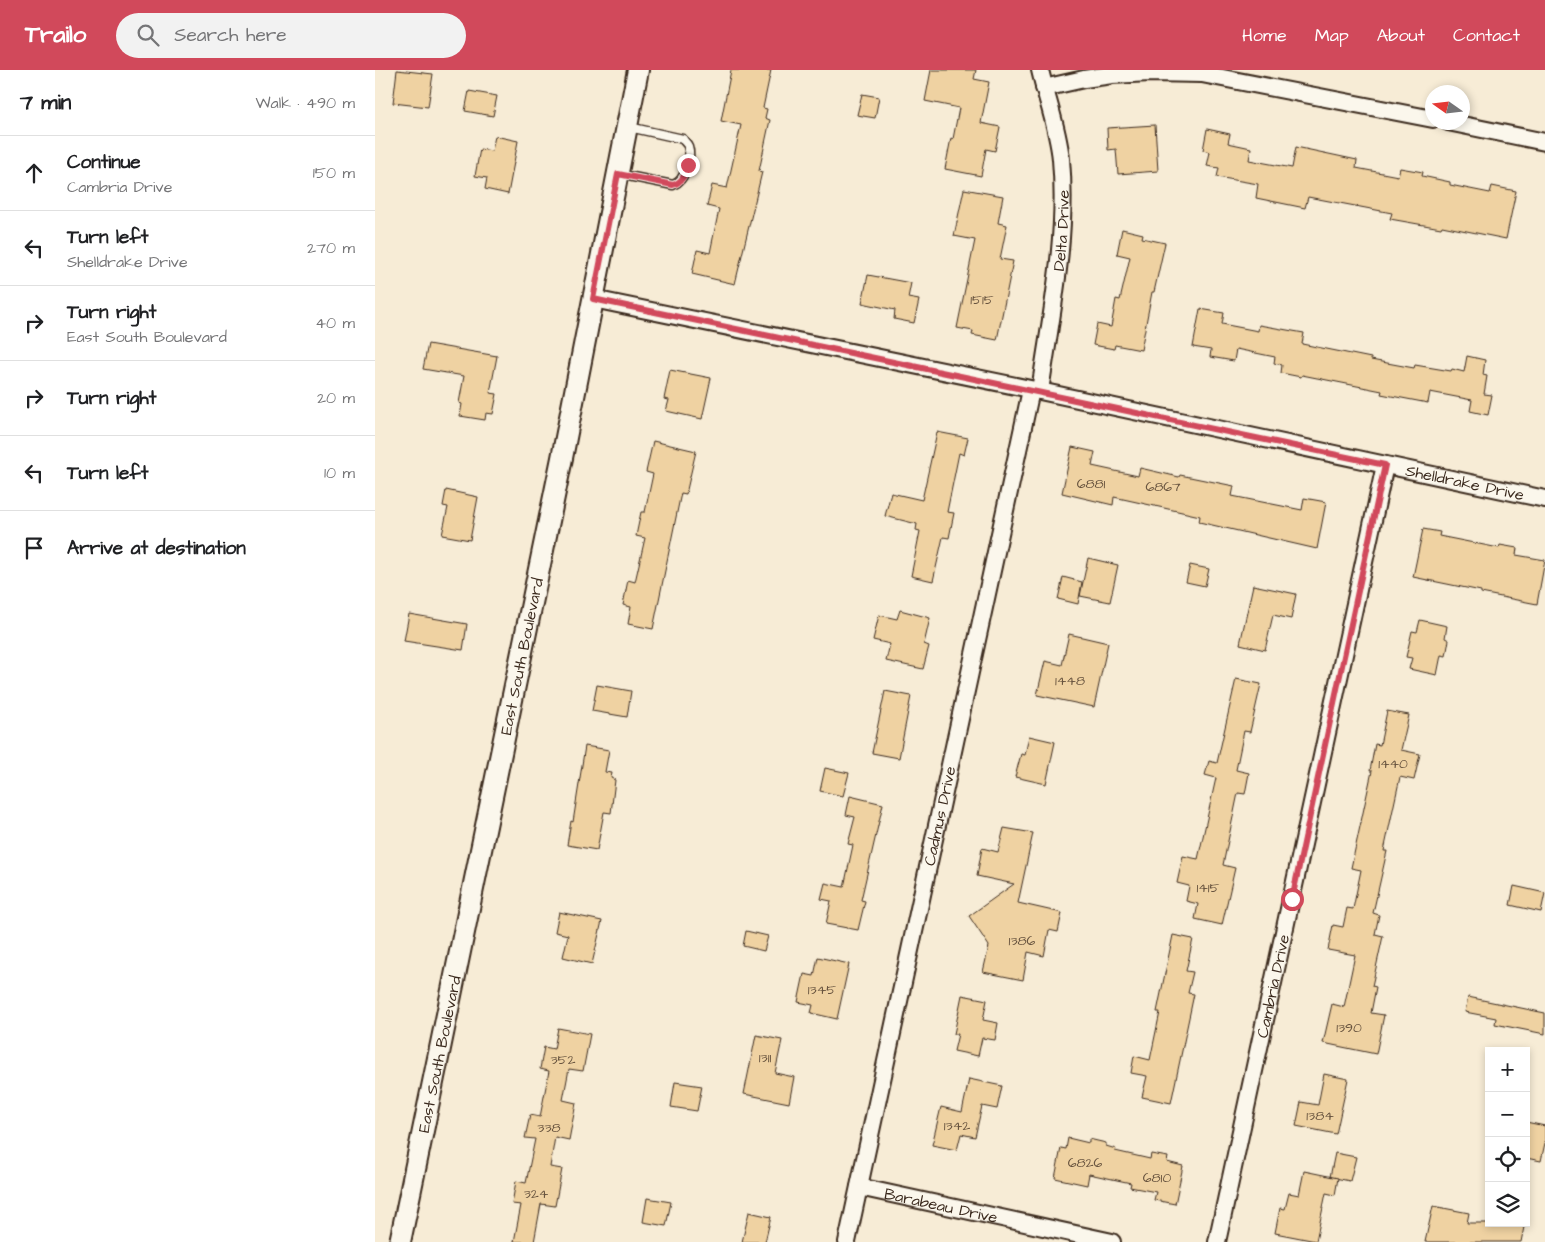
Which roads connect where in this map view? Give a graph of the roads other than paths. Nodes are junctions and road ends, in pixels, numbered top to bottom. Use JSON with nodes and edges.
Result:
{"nodes":[{"id":1,"x":638,"y":70,"type":"edge"},
{"id":2,"x":1040,"y":70,"type":"edge"},
{"id":3,"x":1044,"y":88,"type":"junction"},
{"id":4,"x":1425,"y":117,"type":"edge"},
{"id":5,"x":627,"y":126,"type":"junction"},
{"id":6,"x":1470,"y":127,"type":"edge"},
{"id":7,"x":1545,"y":142,"type":"edge"},
{"id":8,"x":618,"y":174,"type":"junction"},
{"id":9,"x":593,"y":299,"type":"junction"},
{"id":10,"x":1035,"y":390,"type":"junction"},
{"id":11,"x":1385,"y":465,"type":"junction"},
{"id":12,"x":1545,"y":499,"type":"edge"},
{"id":13,"x":859,"y":1187,"type":"junction"},
{"id":14,"x":401,"y":1242,"type":"edge"},
{"id":15,"x":847,"y":1242,"type":"edge"},
{"id":16,"x":1112,"y":1242,"type":"edge"},
{"id":17,"x":1217,"y":1242,"type":"edge"}],
"edges":[{"from":1,"to":5,"type":"street","name":"East South Boulevard"},
{"from":2,"to":3,"type":"street","name":"Delta Drive"},
{"from":3,"to":4,"type":"street"},
{"from":3,"to":10,"type":"street","name":"Delta Drive"},
{"from":5,"to":8,"type":"street","name":"East South Boulevard"},
{"from":5,"to":8,"type":"lane"},
{"from":6,"to":7,"type":"street"},
{"from":8,"to":9,"type":"street","name":"East South Boulevard"},
{"from":9,"to":10,"type":"street","name":"Shelldrake Drive"},
{"from":9,"to":14,"type":"street","name":"East South Boulevard"},
{"from":10,"to":11,"type":"street","name":"Shelldrake Drive"},
{"from":10,"to":13,"type":"street","name":"Cadmus Drive"},
{"from":11,"to":12,"type":"street","name":"Shelldrake Drive"},
{"from":11,"to":17,"type":"street","name":"Cambria Drive"},
{"from":13,"to":15,"type":"street","name":"Cadmus Drive"},
{"from":13,"to":16,"type":"street","name":"Barabeau Drive"}]}
